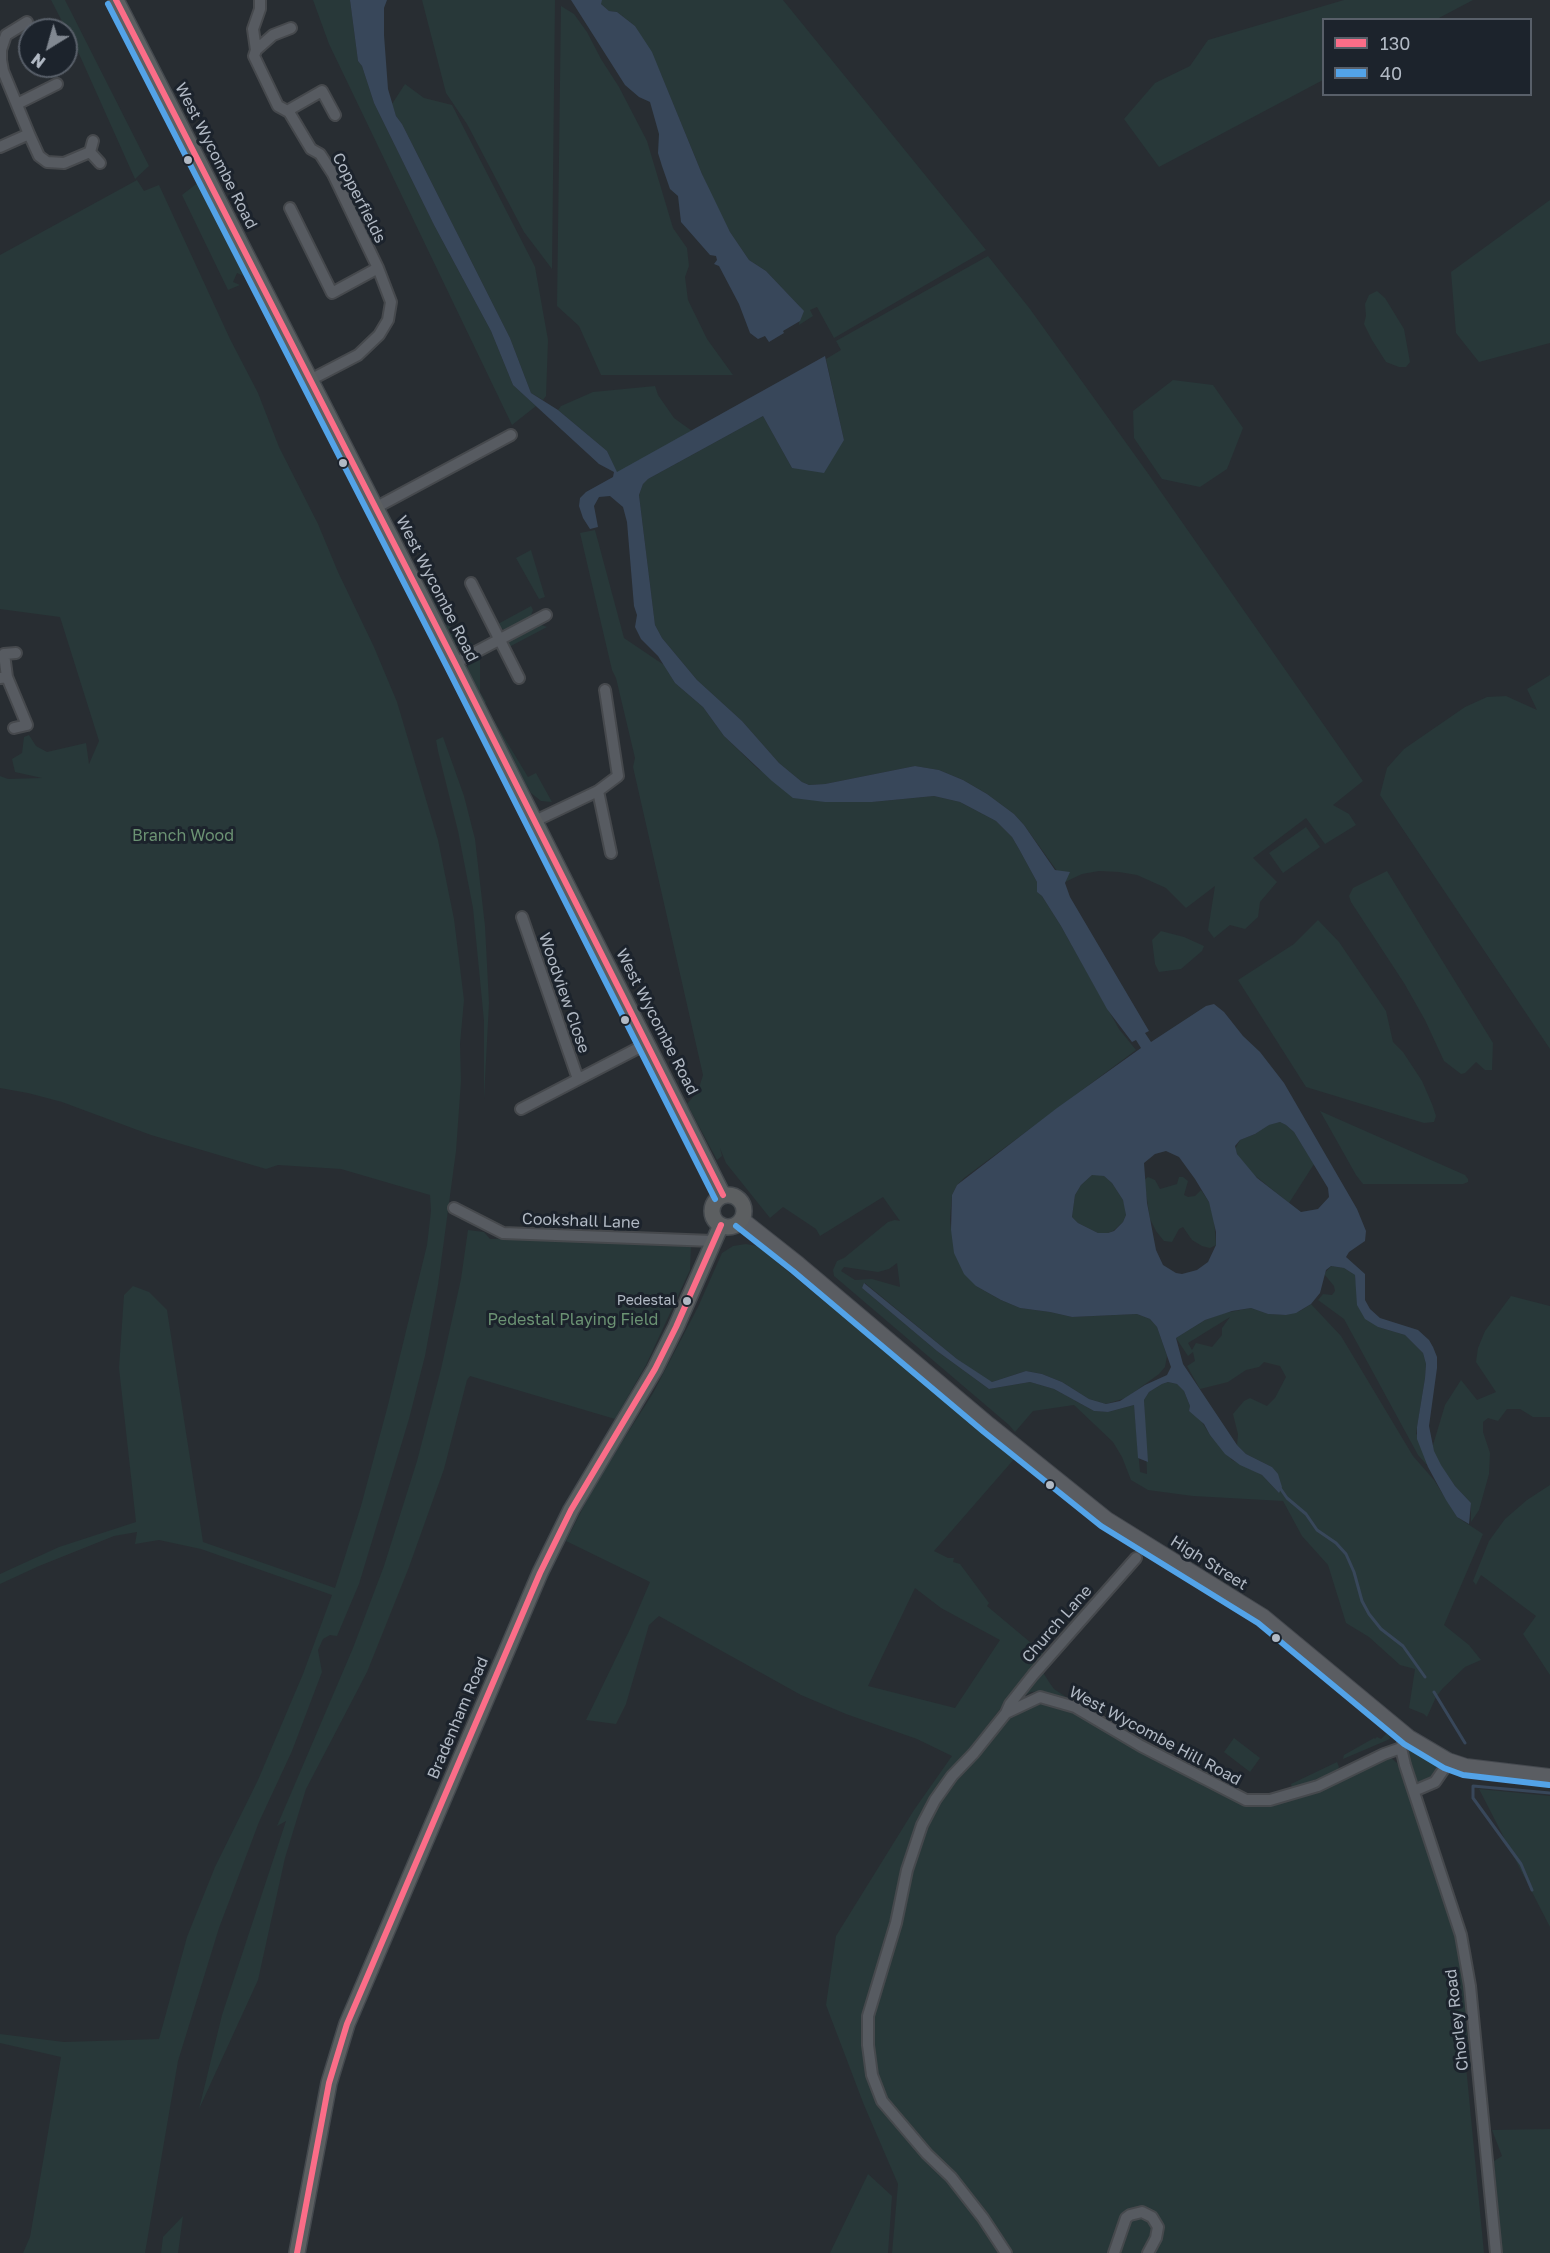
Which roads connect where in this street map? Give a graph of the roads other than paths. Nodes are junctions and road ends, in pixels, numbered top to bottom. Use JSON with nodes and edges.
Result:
{"nodes":[{"id":1,"x":116,"y":0,"type":"edge"},
{"id":2,"x":260,"y":0,"type":"edge"},
{"id":3,"x":18,"y":28,"type":"edge"},
{"id":4,"x":291,"y":28,"type":"dead end"},
{"id":5,"x":1,"y":43,"type":"edge"},
{"id":6,"x":256,"y":50,"type":"junction"},
{"id":7,"x":57,"y":84,"type":"dead end"},
{"id":8,"x":17,"y":104,"type":"junction"},
{"id":9,"x":287,"y":111,"type":"junction"},
{"id":10,"x":335,"y":115,"type":"dead end"},
{"id":11,"x":29,"y":134,"type":"junction"},
{"id":12,"x":93,"y":141,"type":"dead end"},
{"id":13,"x":0,"y":147,"type":"edge"},
{"id":14,"x":90,"y":153,"type":"junction"},
{"id":15,"x":100,"y":164,"type":"dead end"},
{"id":16,"x":291,"y":208,"type":"dead end"},
{"id":17,"x":378,"y":268,"type":"junction"},
{"id":18,"x":310,"y":380,"type":"junction"},
{"id":19,"x":511,"y":435,"type":"dead end"},
{"id":20,"x":375,"y":508,"type":"junction"},
{"id":21,"x":471,"y":583,"type":"dead end"},
{"id":22,"x":546,"y":615,"type":"dead end"},
{"id":23,"x":500,"y":640,"type":"junction"},
{"id":24,"x":16,"y":653,"type":"dead end"},
{"id":25,"x":455,"y":663,"type":"junction"},
{"id":26,"x":4,"y":677,"type":"edge"},
{"id":27,"x":519,"y":678,"type":"dead end"},
{"id":28,"x":605,"y":690,"type":"dead end"},
{"id":29,"x":14,"y":728,"type":"dead end"},
{"id":30,"x":598,"y":790,"type":"junction"},
{"id":31,"x":535,"y":821,"type":"junction"},
{"id":32,"x":611,"y":853,"type":"dead end"},
{"id":33,"x":522,"y":916,"type":"dead end"},
{"id":34,"x":648,"y":1043,"type":"junction"},
{"id":35,"x":578,"y":1079,"type":"junction"},
{"id":36,"x":521,"y":1109,"type":"dead end"},
{"id":37,"x":723,"y":1195,"type":"junction"},
{"id":38,"x":454,"y":1208,"type":"dead end"},
{"id":39,"x":742,"y":1219,"type":"junction"},
{"id":40,"x":721,"y":1225,"type":"junction"},
{"id":41,"x":713,"y":1241,"type":"junction"},
{"id":42,"x":1142,"y":1551,"type":"junction"},
{"id":43,"x":1006,"y":1713,"type":"junction"},
{"id":44,"x":1406,"y":1735,"type":"junction"},
{"id":45,"x":1401,"y":1749,"type":"junction"},
{"id":46,"x":1448,"y":1760,"type":"junction"},
{"id":47,"x":1550,"y":1776,"type":"edge"},
{"id":48,"x":1414,"y":1791,"type":"junction"},
{"id":49,"x":297,"y":2253,"type":"edge"},
{"id":50,"x":1006,"y":2253,"type":"edge"},
{"id":51,"x":1114,"y":2253,"type":"edge"},
{"id":52,"x":1148,"y":2253,"type":"edge"},
{"id":53,"x":1496,"y":2253,"type":"edge"}],
"edges":[{"from":1,"to":18,"type":"highway","name":"West Wycombe Road"},
{"from":2,"to":6,"type":"street","name":"Copperfields"},
{"from":3,"to":5,"type":"street"},
{"from":4,"to":6,"type":"street"},
{"from":5,"to":8,"type":"street"},
{"from":6,"to":9,"type":"street","name":"Copperfields"},
{"from":7,"to":8,"type":"street"},
{"from":8,"to":11,"type":"street"},
{"from":9,"to":10,"type":"street"},
{"from":9,"to":17,"type":"street","name":"Copperfields"},
{"from":11,"to":13,"type":"street"},
{"from":11,"to":14,"type":"street"},
{"from":12,"to":14,"type":"street"},
{"from":14,"to":15,"type":"street"},
{"from":16,"to":17,"type":"street"},
{"from":17,"to":18,"type":"street","name":"Copperfields"},
{"from":18,"to":20,"type":"highway","name":"West Wycombe Road"},
{"from":19,"to":20,"type":"street"},
{"from":20,"to":25,"type":"highway","name":"West Wycombe Road"},
{"from":21,"to":23,"type":"street"},
{"from":22,"to":23,"type":"street"},
{"from":23,"to":25,"type":"street"},
{"from":23,"to":27,"type":"street"},
{"from":24,"to":26,"type":"street"},
{"from":25,"to":31,"type":"highway","name":"West Wycombe Road"},
{"from":26,"to":29,"type":"street"},
{"from":28,"to":30,"type":"street"},
{"from":30,"to":31,"type":"street"},
{"from":30,"to":32,"type":"street"},
{"from":31,"to":34,"type":"highway","name":"West Wycombe Road"},
{"from":33,"to":35,"type":"street","name":"Woodview Close"},
{"from":34,"to":35,"type":"street"},
{"from":34,"to":37,"type":"highway","name":"West Wycombe Road"},
{"from":35,"to":36,"type":"street"},
{"from":37,"to":39,"type":"highway"},
{"from":37,"to":40,"type":"highway"},
{"from":38,"to":41,"type":"street","name":"Cookshall Lane"},
{"from":39,"to":40,"type":"highway"},
{"from":39,"to":42,"type":"main road","name":"High Street"},
{"from":40,"to":41,"type":"highway","name":"Bradenham Road"},
{"from":41,"to":49,"type":"highway","name":"Bradenham Road"},
{"from":42,"to":43,"type":"street","name":"Church Lane"},
{"from":42,"to":44,"type":"main road","name":"High Street"},
{"from":43,"to":45,"type":"street","name":"West Wycombe Hill Road"},
{"from":43,"to":50,"type":"street","name":"West Wycombe Hill Road"},
{"from":44,"to":45,"type":"street"},
{"from":44,"to":46,"type":"main road","name":"High Street"},
{"from":45,"to":48,"type":"street","name":"Chorley Road"},
{"from":46,"to":47,"type":"main road","name":"High Street"},
{"from":46,"to":48,"type":"street"},
{"from":48,"to":53,"type":"street","name":"Chorley Road"},
{"from":51,"to":52,"type":"street"}]}
